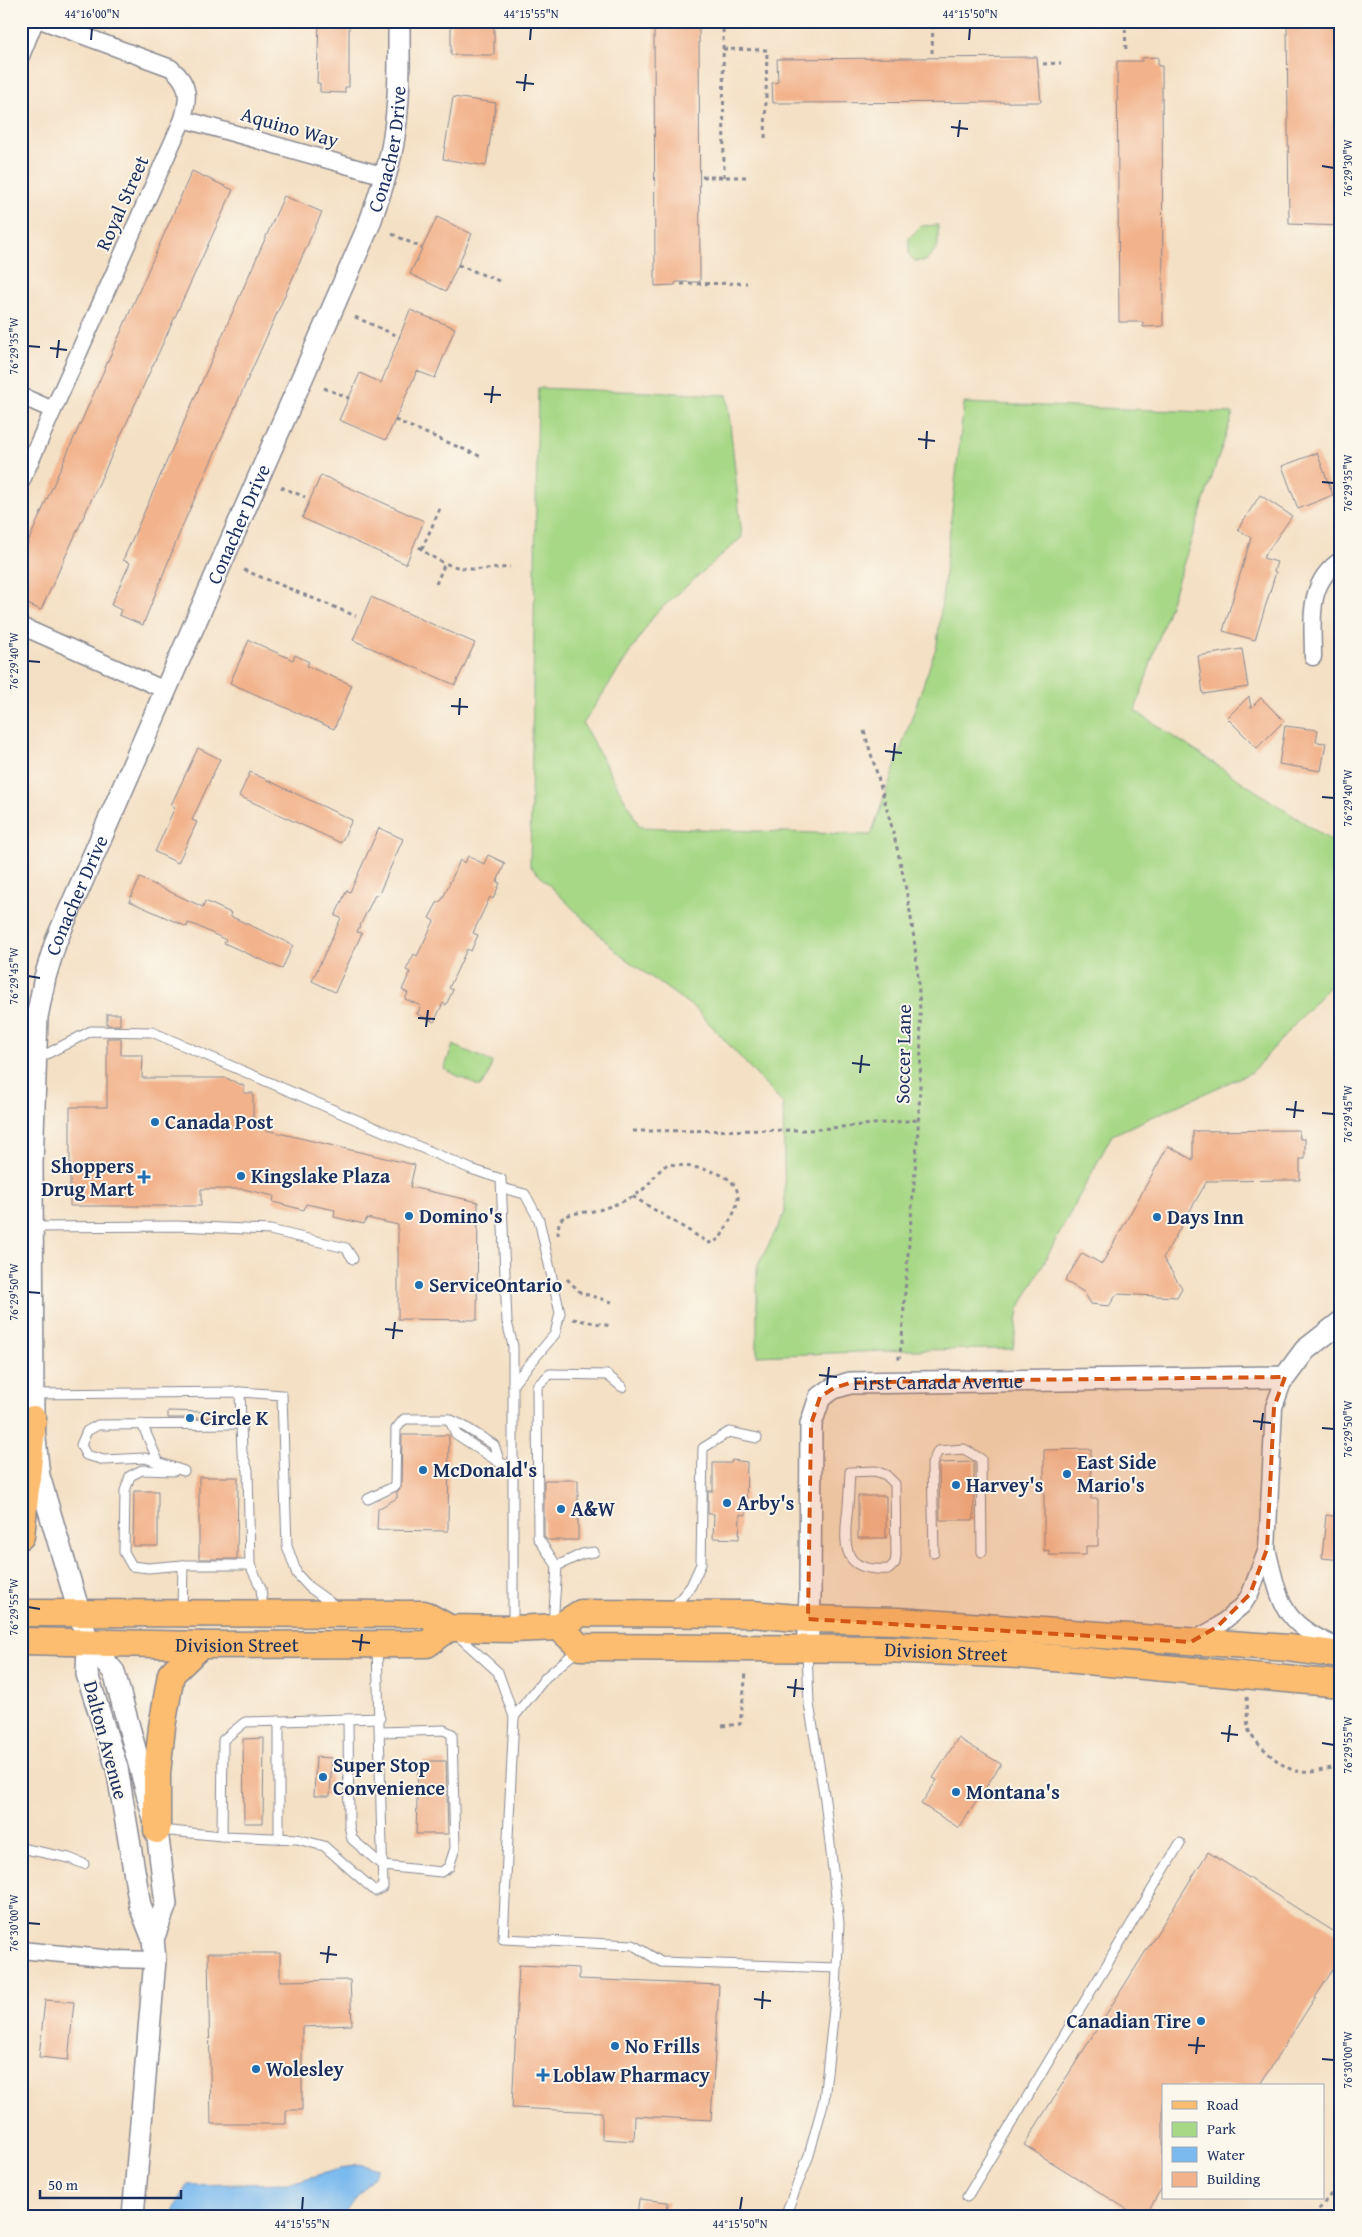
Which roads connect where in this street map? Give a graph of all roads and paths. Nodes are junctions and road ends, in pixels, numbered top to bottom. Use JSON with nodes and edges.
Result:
{"nodes":[{"id":1,"x":35,"y":21,"type":"edge"},
{"id":2,"x":43,"y":21,"type":"edge"},
{"id":3,"x":399,"y":21,"type":"edge"},
{"id":4,"x":442,"y":21,"type":"edge"},
{"id":5,"x":723,"y":21,"type":"edge"},
{"id":6,"x":933,"y":21,"type":"edge"},
{"id":7,"x":1125,"y":21,"type":"edge"},
{"id":8,"x":422,"y":24,"type":"dead end"},
{"id":9,"x":723,"y":49,"type":"junction"},
{"id":10,"x":932,"y":52,"type":"dead end"},
{"id":11,"x":1126,"y":53,"type":"dead end"},
{"id":12,"x":21,"y":56,"type":"edge"},
{"id":13,"x":1060,"y":63,"type":"dead end"},
{"id":14,"x":1043,"y":64,"type":"dead end"},
{"id":15,"x":183,"y":119,"type":"junction"},
{"id":16,"x":766,"y":140,"type":"dead end"},
{"id":17,"x":385,"y":176,"type":"junction"},
{"id":18,"x":702,"y":177,"type":"dead end"},
{"id":19,"x":724,"y":177,"type":"junction"},
{"id":20,"x":748,"y":177,"type":"dead end"},
{"id":21,"x":392,"y":234,"type":"dead end"},
{"id":22,"x":422,"y":248,"type":"dead end"},
{"id":23,"x":458,"y":265,"type":"dead end"},
{"id":24,"x":502,"y":282,"type":"dead end"},
{"id":25,"x":747,"y":283,"type":"dead end"},
{"id":26,"x":681,"y":284,"type":"dead end"},
{"id":27,"x":355,"y":317,"type":"dead end"},
{"id":28,"x":400,"y":337,"type":"dead end"},
{"id":29,"x":324,"y":388,"type":"dead end"},
{"id":30,"x":21,"y":396,"type":"edge"},
{"id":31,"x":349,"y":398,"type":"dead end"},
{"id":32,"x":53,"y":410,"type":"junction"},
{"id":33,"x":395,"y":420,"type":"dead end"},
{"id":34,"x":482,"y":457,"type":"dead end"},
{"id":35,"x":21,"y":482,"type":"edge"},
{"id":36,"x":281,"y":487,"type":"dead end"},
{"id":37,"x":305,"y":497,"type":"dead end"},
{"id":38,"x":441,"y":506,"type":"dead end"},
{"id":39,"x":1341,"y":560,"type":"edge"},
{"id":40,"x":445,"y":563,"type":"junction"},
{"id":41,"x":510,"y":566,"type":"dead end"},
{"id":42,"x":244,"y":570,"type":"dead end"},
{"id":43,"x":436,"y":584,"type":"dead end"},
{"id":44,"x":356,"y":616,"type":"dead end"},
{"id":45,"x":21,"y":626,"type":"edge"},
{"id":46,"x":1313,"y":657,"type":"dead end"},
{"id":47,"x":165,"y":690,"type":"junction"},
{"id":48,"x":864,"y":731,"type":"dead end"},
{"id":49,"x":36,"y":1060,"type":"junction"},
{"id":50,"x":917,"y":1120,"type":"junction"},
{"id":51,"x":633,"y":1131,"type":"dead end"},
{"id":52,"x":27,"y":1164,"type":"edge"},
{"id":53,"x":502,"y":1188,"type":"junction"},
{"id":54,"x":632,"y":1196,"type":"junction"},
{"id":55,"x":32,"y":1227,"type":"junction"},
{"id":56,"x":557,"y":1241,"type":"dead end"},
{"id":57,"x":353,"y":1259,"type":"dead end"},
{"id":58,"x":566,"y":1276,"type":"dead end"},
{"id":59,"x":612,"y":1302,"type":"dead end"},
{"id":60,"x":560,"y":1317,"type":"junction"},
{"id":61,"x":1341,"y":1322,"type":"edge"},
{"id":62,"x":612,"y":1326,"type":"dead end"},
{"id":63,"x":1285,"y":1378,"type":"junction"},
{"id":64,"x":894,"y":1382,"type":"junction"},
{"id":65,"x":513,"y":1384,"type":"junction"},
{"id":66,"x":622,"y":1387,"type":"dead end"},
{"id":67,"x":29,"y":1392,"type":"edge"},
{"id":68,"x":240,"y":1392,"type":"junction"},
{"id":69,"x":142,"y":1424,"type":"junction"},
{"id":70,"x":241,"y":1424,"type":"junction"},
{"id":71,"x":757,"y":1438,"type":"dead end"},
{"id":72,"x":159,"y":1463,"type":"junction"},
{"id":73,"x":512,"y":1468,"type":"junction"},
{"id":74,"x":368,"y":1499,"type":"dead end"},
{"id":75,"x":21,"y":1536,"type":"edge"},
{"id":76,"x":845,"y":1540,"type":"joint"},
{"id":77,"x":1266,"y":1549,"type":"junction"},
{"id":78,"x":594,"y":1552,"type":"dead end"},
{"id":79,"x":982,"y":1552,"type":"dead end"},
{"id":80,"x":934,"y":1553,"type":"dead end"},
{"id":81,"x":184,"y":1565,"type":"junction"},
{"id":82,"x":250,"y":1565,"type":"junction"},
{"id":83,"x":557,"y":1566,"type":"junction"},
{"id":84,"x":21,"y":1613,"type":"edge"},
{"id":85,"x":80,"y":1614,"type":"junction"},
{"id":86,"x":182,"y":1614,"type":"junction"},
{"id":87,"x":263,"y":1614,"type":"junction"},
{"id":88,"x":347,"y":1614,"type":"junction"},
{"id":89,"x":668,"y":1614,"type":"junction"},
{"id":90,"x":808,"y":1619,"type":"junction"},
{"id":91,"x":556,"y":1627,"type":"junction"},
{"id":92,"x":449,"y":1628,"type":"junction"},
{"id":93,"x":513,"y":1629,"type":"junction"},
{"id":94,"x":21,"y":1641,"type":"edge"},
{"id":95,"x":88,"y":1642,"type":"junction"},
{"id":96,"x":1191,"y":1642,"type":"junction"},
{"id":97,"x":377,"y":1644,"type":"junction"},
{"id":98,"x":201,"y":1645,"type":"junction"},
{"id":99,"x":580,"y":1647,"type":"junction"},
{"id":100,"x":1341,"y":1648,"type":"edge"},
{"id":101,"x":807,"y":1650,"type":"junction"},
{"id":102,"x":1341,"y":1654,"type":"edge"},
{"id":103,"x":746,"y":1673,"type":"dead end"},
{"id":104,"x":1341,"y":1684,"type":"edge"},
{"id":105,"x":1247,"y":1690,"type":"dead end"},
{"id":106,"x":514,"y":1717,"type":"junction"},
{"id":107,"x":380,"y":1718,"type":"junction"},
{"id":108,"x":348,"y":1719,"type":"junction"},
{"id":109,"x":279,"y":1721,"type":"junction"},
{"id":110,"x":722,"y":1726,"type":"dead end"},
{"id":111,"x":380,"y":1732,"type":"junction"},
{"id":112,"x":1341,"y":1765,"type":"edge"},
{"id":113,"x":157,"y":1830,"type":"junction"},
{"id":114,"x":222,"y":1836,"type":"junction"},
{"id":115,"x":279,"y":1838,"type":"junction"},
{"id":116,"x":1180,"y":1843,"type":"dead end"},
{"id":117,"x":21,"y":1848,"type":"edge"},
{"id":118,"x":84,"y":1864,"type":"dead end"},
{"id":119,"x":382,"y":1866,"type":"junction"},
{"id":120,"x":21,"y":1950,"type":"edge"},
{"id":121,"x":154,"y":1950,"type":"junction"},
{"id":122,"x":837,"y":1968,"type":"junction"},
{"id":123,"x":1341,"y":2181,"type":"edge"},
{"id":124,"x":967,"y":2198,"type":"dead end"},
{"id":125,"x":133,"y":2216,"type":"edge"},
{"id":126,"x":785,"y":2216,"type":"edge"},
{"id":127,"x":1314,"y":2216,"type":"edge"}],
"edges":[{"from":1,"to":12,"type":"street"},
{"from":2,"to":15,"type":"street","name":"Royal Street"},
{"from":3,"to":17,"type":"street","name":"Conacher Drive"},
{"from":4,"to":8,"type":"path"},
{"from":5,"to":9,"type":"path"},
{"from":6,"to":10,"type":"path"},
{"from":7,"to":11,"type":"path"},
{"from":9,"to":16,"type":"path"},
{"from":9,"to":19,"type":"path"},
{"from":13,"to":14,"type":"path"},
{"from":15,"to":17,"type":"street","name":"Aquino Way"},
{"from":15,"to":32,"type":"street","name":"Royal Street"},
{"from":17,"to":47,"type":"street","name":"Conacher Drive"},
{"from":18,"to":19,"type":"path"},
{"from":19,"to":20,"type":"path"},
{"from":21,"to":22,"type":"path"},
{"from":23,"to":24,"type":"path"},
{"from":25,"to":26,"type":"path"},
{"from":27,"to":28,"type":"path"},
{"from":29,"to":31,"type":"path"},
{"from":30,"to":32,"type":"street"},
{"from":32,"to":35,"type":"street","name":"Royal Street"},
{"from":33,"to":34,"type":"path"},
{"from":36,"to":37,"type":"path"},
{"from":38,"to":40,"type":"path"},
{"from":39,"to":46,"type":"street"},
{"from":40,"to":41,"type":"path"},
{"from":40,"to":43,"type":"path"},
{"from":42,"to":44,"type":"path"},
{"from":45,"to":47,"type":"street"},
{"from":47,"to":49,"type":"street","name":"Conacher Drive"},
{"from":48,"to":50,"type":"path","name":"Soccer Lane"},
{"from":49,"to":52,"type":"street","name":"Conacher Drive"},
{"from":49,"to":53,"type":"lane"},
{"from":50,"to":51,"type":"path"},
{"from":50,"to":64,"type":"path","name":"Soccer Lane"},
{"from":52,"to":55,"type":"street","name":"Conacher Drive"},
{"from":53,"to":60,"type":"lane"},
{"from":53,"to":65,"type":"lane"},
{"from":54,"to":54,"type":"path"},
{"from":54,"to":56,"type":"path"},
{"from":55,"to":57,"type":"lane"},
{"from":55,"to":67,"type":"street","name":"Conacher Drive"},
{"from":58,"to":59,"type":"path"},
{"from":60,"to":62,"type":"path"},
{"from":60,"to":65,"type":"lane"},
{"from":61,"to":63,"type":"street"},
{"from":63,"to":64,"type":"street","name":"First Canada Avenue"},
{"from":63,"to":77,"type":"street"},
{"from":64,"to":90,"type":"street","name":"First Canada Avenue"},
{"from":65,"to":73,"type":"lane"},
{"from":66,"to":83,"type":"lane"},
{"from":67,"to":68,"type":"lane"},
{"from":67,"to":75,"type":"main road"},
{"from":67,"to":85,"type":"street","name":"Conacher Drive"},
{"from":68,"to":70,"type":"lane"},
{"from":68,"to":88,"type":"lane"},
{"from":69,"to":70,"type":"lane"},
{"from":69,"to":72,"type":"lane"},
{"from":69,"to":72,"type":"lane"},
{"from":70,"to":82,"type":"lane"},
{"from":71,"to":89,"type":"lane"},
{"from":72,"to":81,"type":"lane"},
{"from":73,"to":74,"type":"lane"},
{"from":73,"to":93,"type":"lane"},
{"from":76,"to":76,"type":"lane"},
{"from":77,"to":96,"type":"street"},
{"from":77,"to":100,"type":"street"},
{"from":78,"to":83,"type":"lane"},
{"from":79,"to":80,"type":"lane"},
{"from":81,"to":82,"type":"lane"},
{"from":81,"to":86,"type":"lane"},
{"from":82,"to":87,"type":"lane"},
{"from":83,"to":91,"type":"lane"},
{"from":84,"to":85,"type":"main road","name":"Division Street"},
{"from":85,"to":86,"type":"main road","name":"Division Street"},
{"from":85,"to":95,"type":"street","name":"Conacher Drive"},
{"from":86,"to":87,"type":"main road","name":"Division Street"},
{"from":87,"to":88,"type":"main road","name":"Division Street"},
{"from":88,"to":92,"type":"main road","name":"Division Street"},
{"from":89,"to":90,"type":"main road","name":"Division Street"},
{"from":89,"to":91,"type":"main road","name":"Division Street"},
{"from":90,"to":96,"type":"main road","name":"Division Street"},
{"from":90,"to":101,"type":"street","name":"First Canada Avenue"},
{"from":91,"to":93,"type":"main road","name":"Division Street"},
{"from":91,"to":99,"type":"main road"},
{"from":92,"to":93,"type":"main road","name":"Division Street"},
{"from":92,"to":97,"type":"main road","name":"Division Street"},
{"from":92,"to":106,"type":"lane"},
{"from":94,"to":95,"type":"main road","name":"Division Street"},
{"from":95,"to":98,"type":"main road","name":"Division Street"},
{"from":95,"to":113,"type":"street","name":"Dalton Avenue"},
{"from":95,"to":121,"type":"street","name":"Dalton Avenue"},
{"from":96,"to":102,"type":"main road","name":"Division Street"},
{"from":97,"to":98,"type":"main road","name":"Division Street"},
{"from":97,"to":107,"type":"lane"},
{"from":98,"to":113,"type":"main road"},
{"from":99,"to":101,"type":"main road","name":"Division Street"},
{"from":99,"to":106,"type":"lane"},
{"from":101,"to":104,"type":"main road","name":"Division Street"},
{"from":101,"to":122,"type":"lane"},
{"from":103,"to":110,"type":"path"},
{"from":105,"to":112,"type":"path"},
{"from":106,"to":122,"type":"lane"},
{"from":107,"to":108,"type":"lane"},
{"from":107,"to":111,"type":"lane"},
{"from":108,"to":109,"type":"lane"},
{"from":108,"to":119,"type":"lane"},
{"from":109,"to":114,"type":"lane"},
{"from":109,"to":115,"type":"lane"},
{"from":111,"to":119,"type":"lane"},
{"from":111,"to":119,"type":"lane"},
{"from":113,"to":114,"type":"lane"},
{"from":113,"to":121,"type":"street","name":"Dalton Avenue"},
{"from":114,"to":115,"type":"lane"},
{"from":115,"to":119,"type":"lane"},
{"from":116,"to":124,"type":"lane"},
{"from":117,"to":118,"type":"lane"},
{"from":120,"to":121,"type":"street"},
{"from":121,"to":125,"type":"street","name":"Dalton Avenue"},
{"from":122,"to":126,"type":"lane"},
{"from":123,"to":127,"type":"path"}]}
